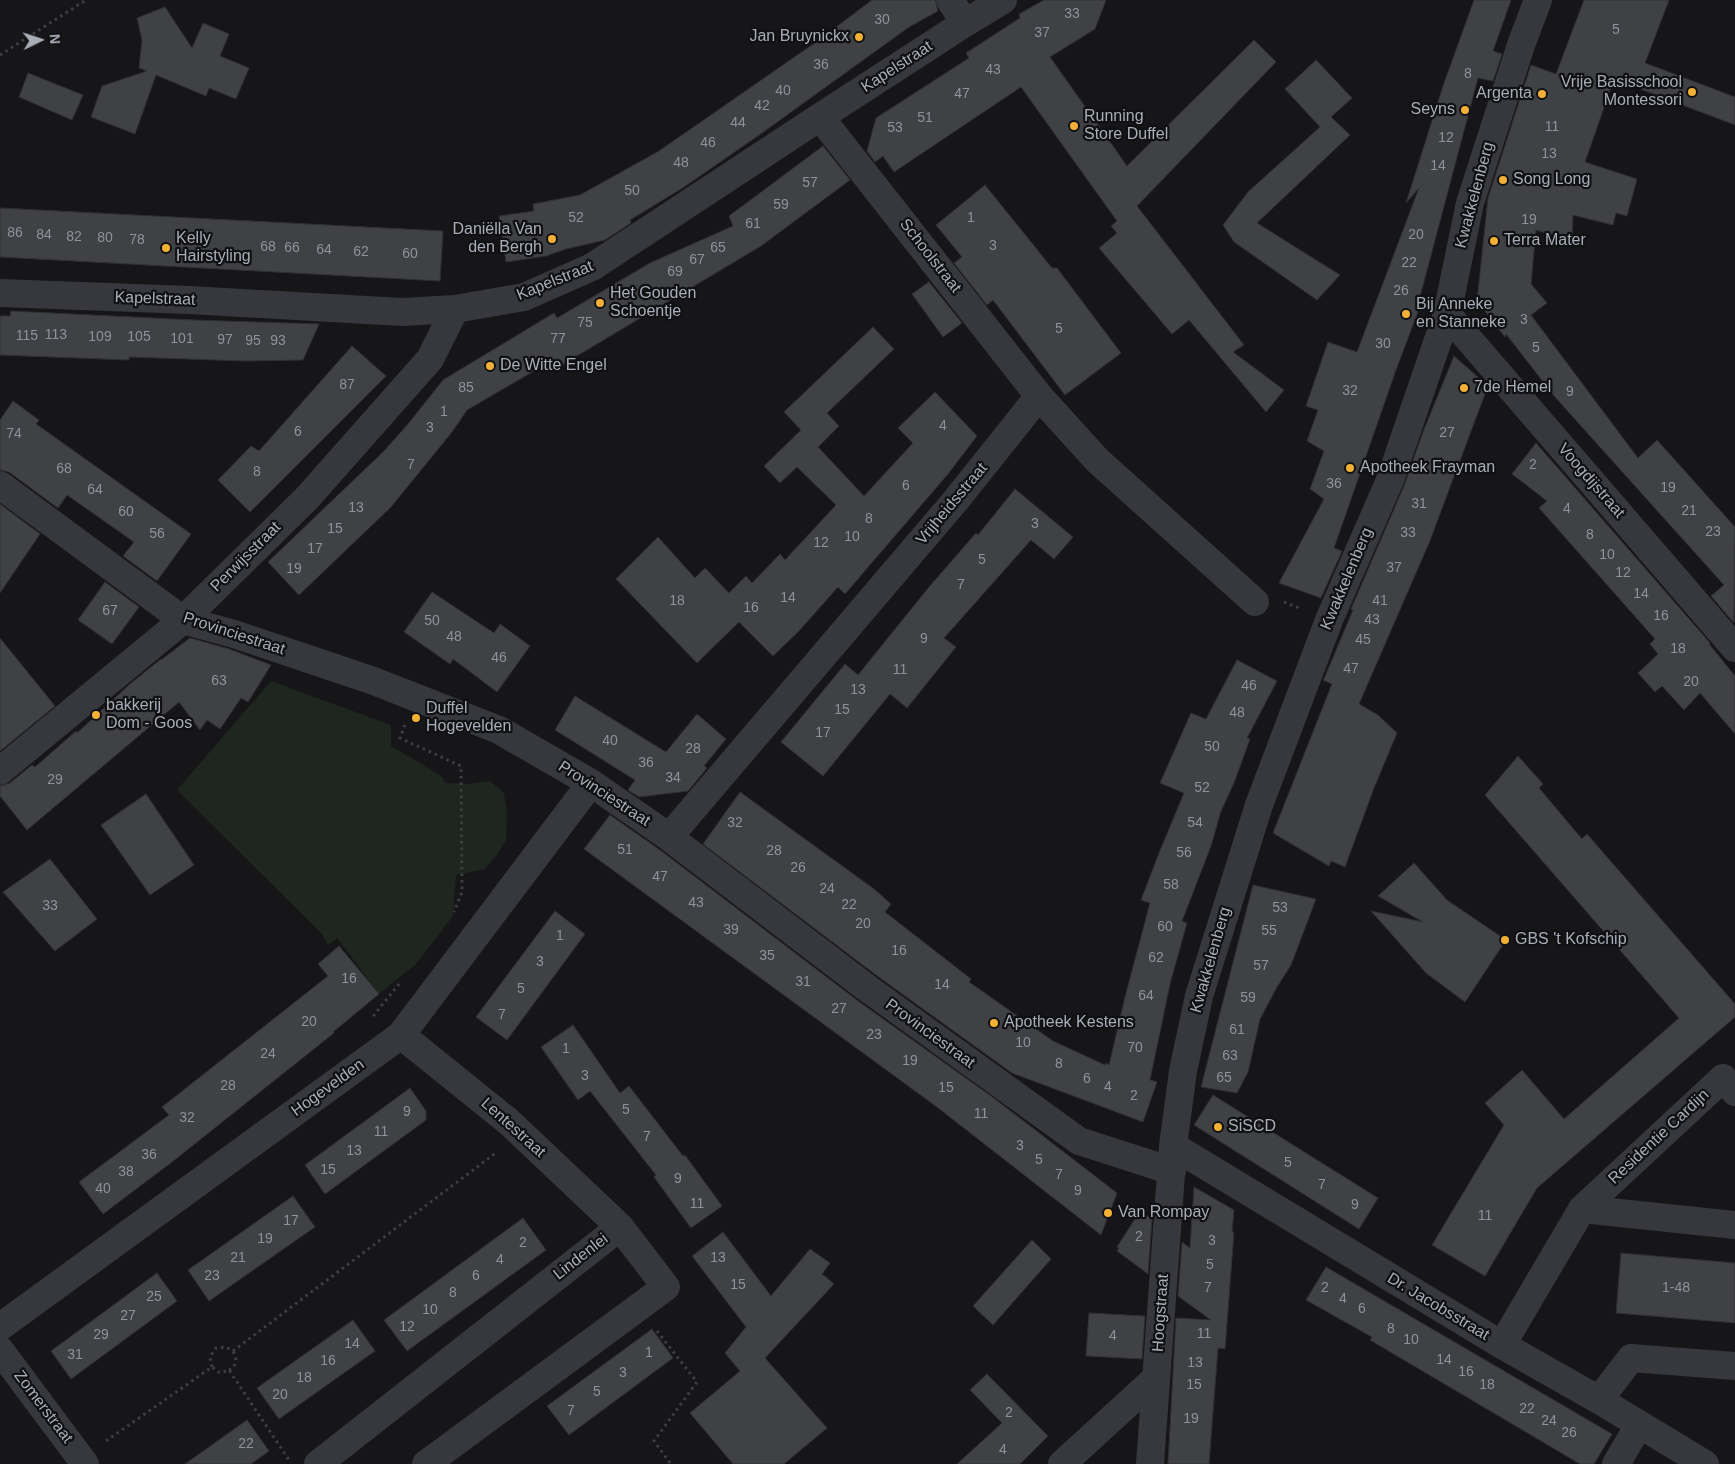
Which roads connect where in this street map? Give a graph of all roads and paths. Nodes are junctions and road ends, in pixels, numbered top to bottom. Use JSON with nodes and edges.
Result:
{"nodes":[{"id":1,"x":86,"y":0,"type":"edge"},
{"id":2,"x":950,"y":0,"type":"edge"},
{"id":3,"x":1003,"y":0,"type":"edge"},
{"id":4,"x":1538,"y":0,"type":"edge"},
{"id":5,"x":965,"y":23,"type":"junction"},
{"id":6,"x":0,"y":56,"type":"edge"},
{"id":7,"x":820,"y":117,"type":"junction"},
{"id":8,"x":0,"y":293,"type":"edge"},
{"id":9,"x":455,"y":308,"type":"junction"},
{"id":10,"x":1448,"y":314,"type":"junction"},
{"id":11,"x":1039,"y":396,"type":"junction"},
{"id":12,"x":0,"y":485,"type":"edge"},
{"id":13,"x":1255,"y":602,"type":"joint"},
{"id":14,"x":183,"y":620,"type":"junction"},
{"id":15,"x":1329,"y":620,"type":"junction"},
{"id":16,"x":1735,"y":648,"type":"edge"},
{"id":17,"x":415,"y":697,"type":"junction"},
{"id":18,"x":0,"y":771,"type":"edge"},
{"id":19,"x":591,"y":783,"type":"junction"},
{"id":20,"x":669,"y":837,"type":"junction"},
{"id":21,"x":453,"y":916,"type":"dead end"},
{"id":22,"x":404,"y":977,"type":"dead end"},
{"id":23,"x":401,"y":1035,"type":"junction"},
{"id":24,"x":1735,"y":1092,"type":"edge"},
{"id":25,"x":520,"y":1134,"type":"junction"},
{"id":26,"x":1172,"y":1159,"type":"junction"},
{"id":27,"x":1582,"y":1209,"type":"junction"},
{"id":28,"x":1735,"y":1225,"type":"edge"},
{"id":29,"x":620,"y":1226,"type":"junction"},
{"id":30,"x":639,"y":1307,"type":"junction"},
{"id":31,"x":0,"y":1327,"type":"edge"},
{"id":32,"x":1502,"y":1345,"type":"junction"},
{"id":33,"x":0,"y":1350,"type":"edge"},
{"id":34,"x":233,"y":1350,"type":"junction"},
{"id":35,"x":1735,"y":1366,"type":"edge"},
{"id":36,"x":212,"y":1367,"type":"junction"},
{"id":37,"x":228,"y":1370,"type":"junction"},
{"id":38,"x":1156,"y":1378,"type":"junction"},
{"id":39,"x":1598,"y":1400,"type":"junction"},
{"id":40,"x":1639,"y":1425,"type":"junction"},
{"id":41,"x":83,"y":1462,"type":"edge"},
{"id":42,"x":291,"y":1464,"type":"edge"},
{"id":43,"x":318,"y":1464,"type":"edge"},
{"id":44,"x":426,"y":1464,"type":"edge"},
{"id":45,"x":669,"y":1464,"type":"edge"},
{"id":46,"x":1062,"y":1464,"type":"edge"},
{"id":47,"x":1150,"y":1464,"type":"edge"},
{"id":48,"x":1616,"y":1464,"type":"edge"},
{"id":49,"x":1705,"y":1464,"type":"edge"}],
"edges":[{"from":1,"to":6,"type":"path"},
{"from":2,"to":5,"type":"street"},
{"from":3,"to":5,"type":"street","name":"Kapelstraat"},
{"from":4,"to":10,"type":"street","name":"Kwakkelenberg"},
{"from":5,"to":7,"type":"street","name":"Kapelstraat"},
{"from":7,"to":9,"type":"street","name":"Kapelstraat"},
{"from":7,"to":11,"type":"street","name":"Schoolstraat"},
{"from":8,"to":9,"type":"street","name":"Kapelstraat"},
{"from":9,"to":14,"type":"street","name":"Perwijsstraat"},
{"from":10,"to":15,"type":"street","name":"Kwakkelenberg"},
{"from":10,"to":16,"type":"street","name":"Voogdijstraat"},
{"from":11,"to":13,"type":"street"},
{"from":11,"to":20,"type":"street","name":"Vrijheidsstraat"},
{"from":12,"to":14,"type":"street","name":"Provinciestraat"},
{"from":13,"to":15,"type":"path"},
{"from":14,"to":17,"type":"street","name":"Provinciestraat"},
{"from":14,"to":18,"type":"street","name":"Perwijsstraat"},
{"from":15,"to":26,"type":"street","name":"Kwakkelenberg"},
{"from":17,"to":19,"type":"street","name":"Provinciestraat"},
{"from":17,"to":21,"type":"path"},
{"from":19,"to":20,"type":"street","name":"Provinciestraat"},
{"from":19,"to":23,"type":"street","name":"Hogevelden"},
{"from":20,"to":26,"type":"street","name":"Provinciestraat"},
{"from":22,"to":23,"type":"path"},
{"from":23,"to":25,"type":"street","name":"Lentestraat"},
{"from":23,"to":31,"type":"street","name":"Hogevelden"},
{"from":24,"to":27,"type":"street","name":"Residentie Cardijn"},
{"from":25,"to":29,"type":"street","name":"Lentestraat"},
{"from":25,"to":34,"type":"path"},
{"from":26,"to":32,"type":"street","name":"Dr. Jacobsstraat"},
{"from":26,"to":38,"type":"street","name":"Hoogstraat"},
{"from":27,"to":28,"type":"street","name":"Residentie Cardijn"},
{"from":27,"to":32,"type":"street","name":"Residentie Cardijn"},
{"from":29,"to":30,"type":"street","name":"Lindenlei"},
{"from":29,"to":43,"type":"street","name":"Lindenlei"},
{"from":30,"to":44,"type":"street","name":"Lindenlei"},
{"from":30,"to":45,"type":"path"},
{"from":32,"to":39,"type":"street","name":"Dr. Jacobsstraat"},
{"from":33,"to":41,"type":"street","name":"Zomerstraat"},
{"from":34,"to":36,"type":"path"},
{"from":34,"to":37,"type":"path"},
{"from":35,"to":39,"type":"street"},
{"from":36,"to":37,"type":"path"},
{"from":36,"to":41,"type":"path"},
{"from":37,"to":42,"type":"path"},
{"from":38,"to":46,"type":"street"},
{"from":38,"to":47,"type":"street","name":"Hoogstraat"},
{"from":39,"to":40,"type":"street","name":"Dr. Jacobsstraat"},
{"from":40,"to":48,"type":"street"},
{"from":40,"to":49,"type":"street","name":"Dr. Jacobsstraat"}]}
